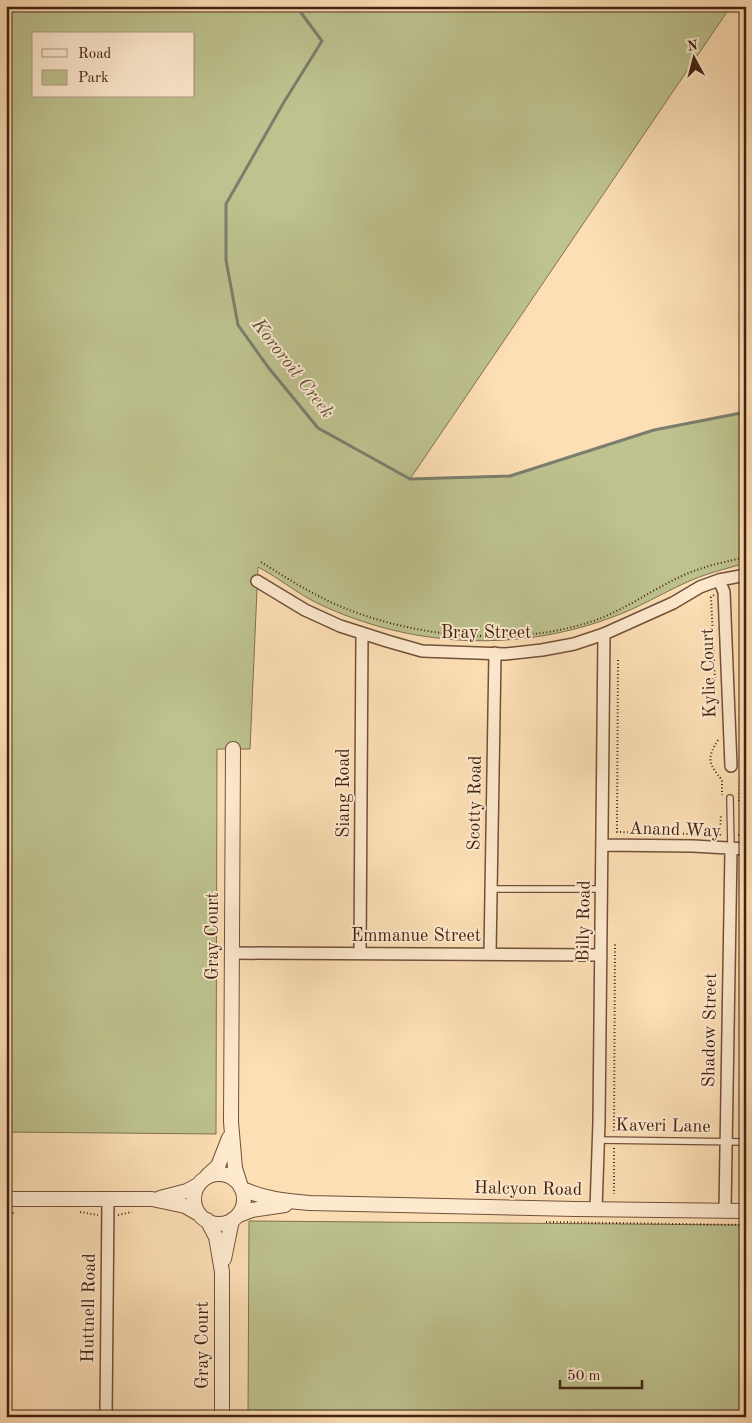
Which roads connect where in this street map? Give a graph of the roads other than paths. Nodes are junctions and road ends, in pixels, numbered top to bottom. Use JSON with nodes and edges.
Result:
{"nodes":[{"id":1,"x":746,"y":575,"type":"edge"},
{"id":2,"x":719,"y":580,"type":"junction"},
{"id":3,"x":257,"y":581,"type":"dead end"},
{"id":4,"x":362,"y":634,"type":"junction"},
{"id":5,"x":604,"y":634,"type":"junction"},
{"id":6,"x":495,"y":653,"type":"junction"},
{"id":7,"x":233,"y":749,"type":"dead end"},
{"id":8,"x":730,"y":766,"type":"dead end"},
{"id":9,"x":730,"y":798,"type":"dead end"},
{"id":10,"x":603,"y":845,"type":"junction"},
{"id":11,"x":746,"y":849,"type":"edge"},
{"id":12,"x":731,"y":850,"type":"junction"},
{"id":13,"x":491,"y":889,"type":"junction"},
{"id":14,"x":602,"y":889,"type":"junction"},
{"id":15,"x":231,"y":953,"type":"junction"},
{"id":16,"x":360,"y":953,"type":"junction"},
{"id":17,"x":490,"y":954,"type":"junction"},
{"id":18,"x":601,"y":955,"type":"junction"},
{"id":19,"x":231,"y":1122,"type":"junction"},
{"id":20,"x":598,"y":1140,"type":"junction"},
{"id":21,"x":726,"y":1142,"type":"junction"},
{"id":22,"x":746,"y":1142,"type":"edge"},
{"id":23,"x":201,"y":1182,"type":"junction"},
{"id":24,"x":241,"y":1186,"type":"junction"},
{"id":25,"x":6,"y":1199,"type":"edge"},
{"id":26,"x":108,"y":1199,"type":"junction"},
{"id":27,"x":152,"y":1199,"type":"junction"},
{"id":28,"x":310,"y":1203,"type":"junction"},
{"id":29,"x":596,"y":1209,"type":"junction"},
{"id":30,"x":725,"y":1211,"type":"junction"},
{"id":31,"x":746,"y":1211,"type":"edge"},
{"id":32,"x":203,"y":1217,"type":"junction"},
{"id":33,"x":236,"y":1217,"type":"junction"},
{"id":34,"x":222,"y":1272,"type":"junction"},
{"id":35,"x":106,"y":1417,"type":"edge"},
{"id":36,"x":222,"y":1417,"type":"edge"}],
"edges":[{"from":1,"to":2,"type":"street","name":"Bray Street"},
{"from":2,"to":5,"type":"street","name":"Bray Street"},
{"from":2,"to":8,"type":"street","name":"Kylie Court"},
{"from":3,"to":4,"type":"street","name":"Bray Street"},
{"from":4,"to":6,"type":"street","name":"Bray Street"},
{"from":4,"to":16,"type":"street","name":"Siang Road"},
{"from":5,"to":6,"type":"street","name":"Bray Street"},
{"from":5,"to":10,"type":"street","name":"Billy Road"},
{"from":6,"to":13,"type":"street","name":"Scotty Road"},
{"from":7,"to":15,"type":"street","name":"Gray Court"},
{"from":9,"to":12,"type":"lane"},
{"from":10,"to":12,"type":"street","name":"Anand Way"},
{"from":10,"to":14,"type":"street","name":"Billy Road"},
{"from":11,"to":12,"type":"street","name":"Anand Way"},
{"from":12,"to":21,"type":"street","name":"Shadow Street"},
{"from":13,"to":14,"type":"lane"},
{"from":13,"to":17,"type":"street","name":"Scotty Road"},
{"from":14,"to":18,"type":"street","name":"Billy Road"},
{"from":15,"to":16,"type":"street","name":"Emmanue Street"},
{"from":15,"to":19,"type":"street","name":"Gray Court"},
{"from":16,"to":17,"type":"street","name":"Emmanue Street"},
{"from":17,"to":18,"type":"street","name":"Emmanue Street"},
{"from":18,"to":20,"type":"street","name":"Billy Road"},
{"from":19,"to":23,"type":"street"},
{"from":19,"to":24,"type":"street"},
{"from":20,"to":21,"type":"lane","name":"Kaveri Lane"},
{"from":20,"to":29,"type":"street","name":"Billy Road"},
{"from":21,"to":22,"type":"lane","name":"Kaveri Lane"},
{"from":21,"to":30,"type":"street","name":"Shadow Street"},
{"from":23,"to":24,"type":"street"},
{"from":23,"to":27,"type":"street"},
{"from":23,"to":32,"type":"street"},
{"from":24,"to":28,"type":"street"},
{"from":24,"to":33,"type":"street"},
{"from":25,"to":26,"type":"street"},
{"from":26,"to":27,"type":"street"},
{"from":26,"to":35,"type":"street","name":"Huttnell Road"},
{"from":27,"to":32,"type":"street"},
{"from":28,"to":29,"type":"street","name":"Halcyon Road"},
{"from":28,"to":33,"type":"street"},
{"from":29,"to":30,"type":"street","name":"Halcyon Road"},
{"from":30,"to":31,"type":"street","name":"Halcyon Road"},
{"from":32,"to":33,"type":"street"},
{"from":32,"to":34,"type":"street"},
{"from":33,"to":34,"type":"street"},
{"from":34,"to":36,"type":"street","name":"Gray Court"}]}
